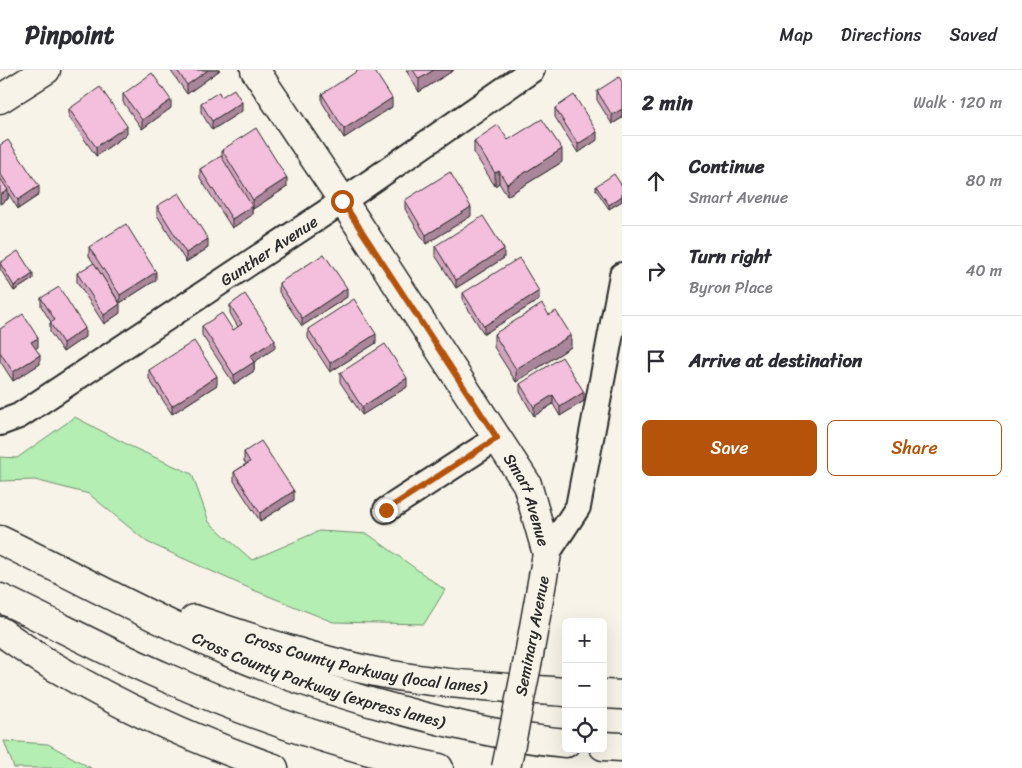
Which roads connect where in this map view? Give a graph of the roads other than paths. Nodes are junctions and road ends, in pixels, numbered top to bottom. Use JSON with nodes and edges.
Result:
{"nodes":[{"id":1,"x":46,"y":70,"type":"edge"},
{"id":2,"x":256,"y":70,"type":"edge"},
{"id":3,"x":532,"y":70,"type":"edge"},
{"id":4,"x":0,"y":99,"type":"edge"},
{"id":5,"x":342,"y":201,"type":"junction"},
{"id":6,"x":622,"y":276,"type":"edge"},
{"id":7,"x":0,"y":423,"type":"edge"},
{"id":8,"x":497,"y":438,"type":"junction"},
{"id":9,"x":386,"y":510,"type":"dead end"},
{"id":10,"x":0,"y":540,"type":"edge"},
{"id":11,"x":547,"y":554,"type":"junction"},
{"id":12,"x":84,"y":581,"type":"junction"},
{"id":13,"x":0,"y":598,"type":"edge"},
{"id":14,"x":0,"y":631,"type":"edge"},
{"id":15,"x":562,"y":692,"type":"edge"},
{"id":16,"x":607,"y":694,"type":"edge"},
{"id":17,"x":622,"y":695,"type":"edge"},
{"id":18,"x":562,"y":743,"type":"edge"},
{"id":19,"x":607,"y":746,"type":"edge"},
{"id":20,"x":622,"y":747,"type":"edge"},
{"id":21,"x":274,"y":768,"type":"edge"},
{"id":22,"x":439,"y":768,"type":"edge"},
{"id":23,"x":506,"y":768,"type":"edge"}],
"edges":[{"from":1,"to":4,"type":"main road"},
{"from":2,"to":5,"type":"main road","name":"Smart Avenue"},
{"from":3,"to":5,"type":"street","name":"Gunther Avenue"},
{"from":5,"to":7,"type":"street","name":"Gunther Avenue"},
{"from":5,"to":8,"type":"main road","name":"Smart Avenue"},
{"from":6,"to":11,"type":"street","name":"Seminary Avenue"},
{"from":8,"to":9,"type":"street"},
{"from":8,"to":11,"type":"main road","name":"Smart Avenue"},
{"from":10,"to":12,"type":"main road"},
{"from":11,"to":23,"type":"main road","name":"Seminary Avenue","bridge":true},
{"from":12,"to":15,"type":"main road","name":"Cross County Parkway (local lanes)"},
{"from":12,"to":18,"type":"main road","name":"Cross County Parkway (express lanes)"},
{"from":13,"to":22,"type":"main road"},
{"from":14,"to":21,"type":"main road"},
{"from":16,"to":17,"type":"main road"},
{"from":19,"to":20,"type":"main road"}]}
